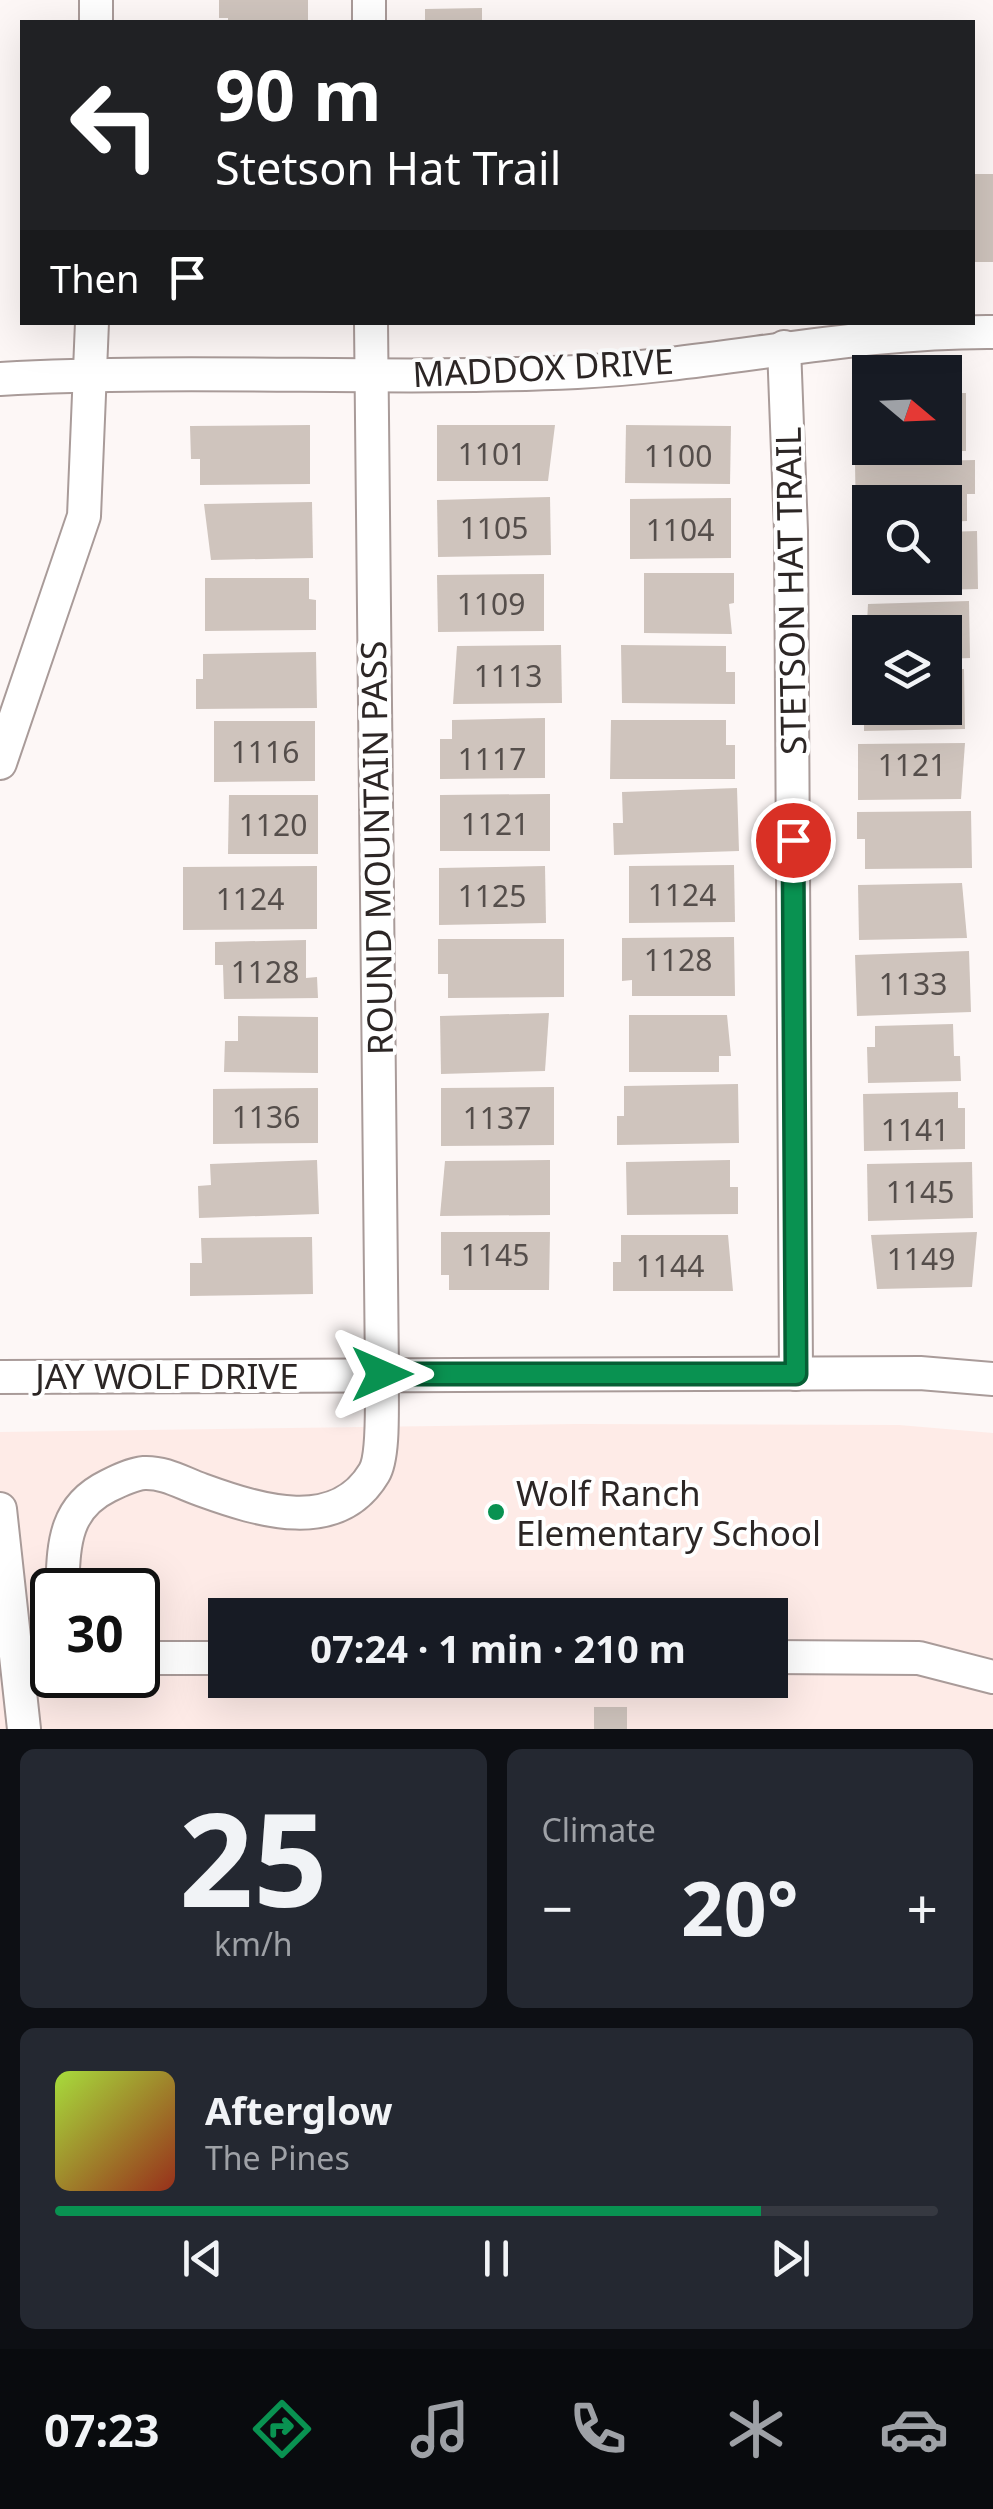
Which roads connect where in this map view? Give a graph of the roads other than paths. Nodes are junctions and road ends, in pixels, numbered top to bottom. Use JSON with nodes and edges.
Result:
{"nodes":[{"id":1,"x":92,"y":325,"type":"edge"},
{"id":2,"x":371,"y":325,"type":"edge"},
{"id":3,"x":993,"y":332,"type":"edge"},
{"id":4,"x":784,"y":347,"type":"junction"},
{"id":5,"x":91,"y":374,"type":"junction"},
{"id":6,"x":371,"y":374,"type":"junction"},
{"id":7,"x":0,"y":379,"type":"edge"},
{"id":8,"x":0,"y":764,"type":"edge"},
{"id":9,"x":382,"y":1374,"type":"junction"},
{"id":10,"x":796,"y":1374,"type":"junction"},
{"id":11,"x":0,"y":1377,"type":"edge"},
{"id":12,"x":993,"y":1379,"type":"edge"},
{"id":13,"x":0,"y":1508,"type":"edge"},
{"id":14,"x":62,"y":1568,"type":"edge"},
{"id":15,"x":160,"y":1658,"type":"edge"},
{"id":16,"x":208,"y":1658,"type":"edge"},
{"id":17,"x":788,"y":1658,"type":"edge"},
{"id":18,"x":993,"y":1677,"type":"edge"},
{"id":19,"x":24,"y":1729,"type":"edge"}],
"edges":[{"from":1,"to":5,"type":"street"},
{"from":2,"to":6,"type":"street","name":"ROUND MOUNTAIN PASS"},
{"from":3,"to":4,"type":"street","name":"MADDOX DRIVE"},
{"from":4,"to":6,"type":"street","name":"MADDOX DRIVE"},
{"from":4,"to":10,"type":"street","name":"STETSON HAT TRAIL"},
{"from":5,"to":6,"type":"street","name":"MADDOX DRIVE"},
{"from":5,"to":7,"type":"street","name":"MADDOX DRIVE"},
{"from":5,"to":8,"type":"street"},
{"from":6,"to":9,"type":"street","name":"ROUND MOUNTAIN PASS"},
{"from":9,"to":10,"type":"street","name":"JAY WOLF DRIVE"},
{"from":9,"to":11,"type":"street","name":"JAY WOLF DRIVE"},
{"from":9,"to":14,"type":"street","name":"ROUND MOUNTAIN PASS"},
{"from":10,"to":12,"type":"street","name":"JAY WOLF DRIVE"},
{"from":13,"to":19,"type":"street"},
{"from":15,"to":16,"type":"street"},
{"from":17,"to":18,"type":"street"}]}
